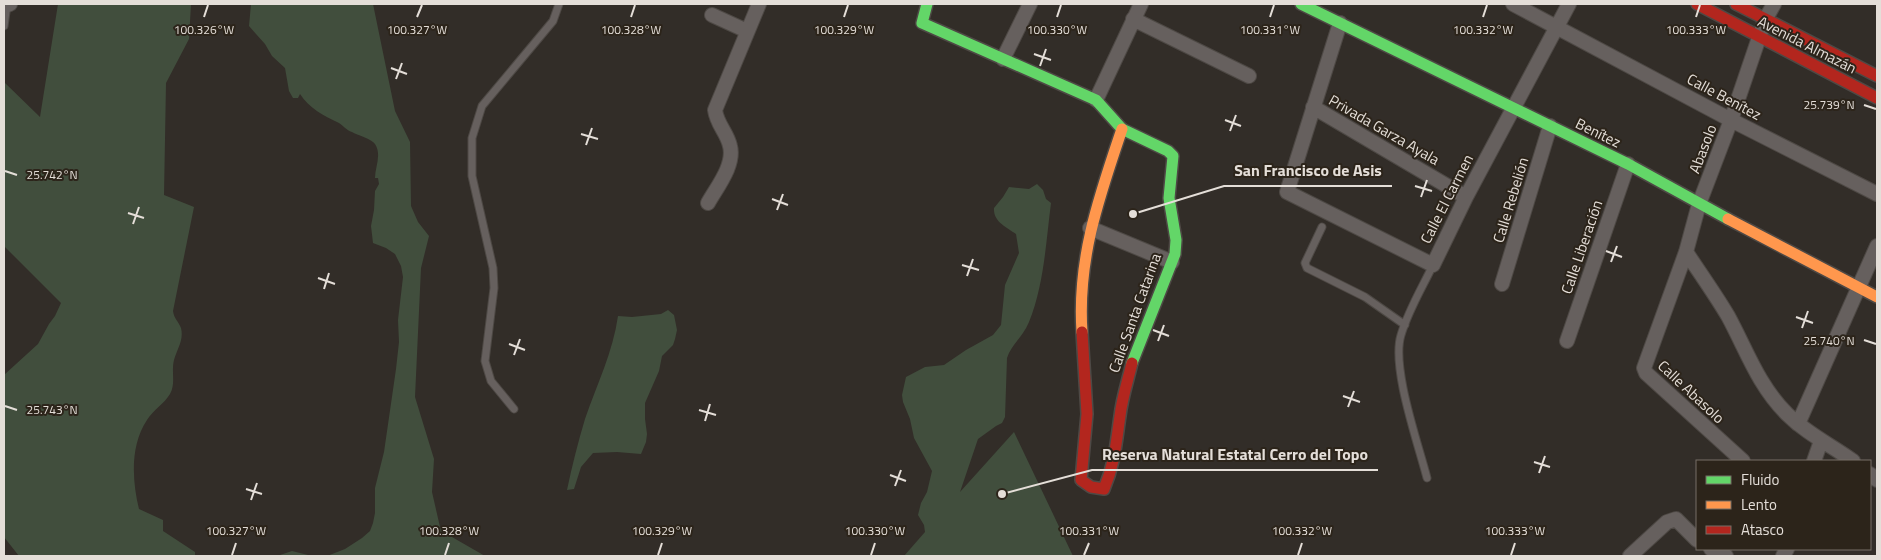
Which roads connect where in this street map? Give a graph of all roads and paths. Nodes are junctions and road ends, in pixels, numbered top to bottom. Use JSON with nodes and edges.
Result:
{"nodes":[{"id":1,"x":560,"y":4,"type":"edge"},
{"id":2,"x":759,"y":4,"type":"edge"},
{"id":3,"x":927,"y":4,"type":"edge"},
{"id":4,"x":1030,"y":4,"type":"edge"},
{"id":5,"x":1141,"y":4,"type":"edge"},
{"id":6,"x":1301,"y":4,"type":"edge"},
{"id":7,"x":1513,"y":4,"type":"edge"},
{"id":8,"x":1569,"y":4,"type":"edge"},
{"id":9,"x":1697,"y":4,"type":"edge"},
{"id":10,"x":1736,"y":4,"type":"edge"},
{"id":11,"x":1774,"y":4,"type":"edge"},
{"id":12,"x":7,"y":5,"type":"edge"},
{"id":13,"x":712,"y":15,"type":"dead end"},
{"id":14,"x":1133,"y":19,"type":"junction"},
{"id":15,"x":1765,"y":20,"type":"junction"},
{"id":16,"x":1340,"y":23,"type":"junction"},
{"id":17,"x":4,"y":26,"type":"edge"},
{"id":18,"x":1557,"y":26,"type":"junction"},
{"id":19,"x":747,"y":31,"type":"junction"},
{"id":20,"x":1759,"y":38,"type":"junction"},
{"id":21,"x":1003,"y":59,"type":"junction"},
{"id":22,"x":1249,"y":76,"type":"dead end"},
{"id":23,"x":1877,"y":76,"type":"edge"},
{"id":24,"x":1877,"y":98,"type":"edge"},
{"id":25,"x":1096,"y":100,"type":"junction"},
{"id":26,"x":1313,"y":107,"type":"junction"},
{"id":27,"x":1514,"y":108,"type":"junction"},
{"id":28,"x":1731,"y":120,"type":"junction"},
{"id":29,"x":1550,"y":126,"type":"junction"},
{"id":30,"x":1122,"y":129,"type":"junction"},
{"id":31,"x":1628,"y":164,"type":"junction"},
{"id":32,"x":1877,"y":194,"type":"edge"},
{"id":33,"x":1466,"y":197,"type":"junction"},
{"id":34,"x":708,"y":203,"type":"dead end"},
{"id":35,"x":1699,"y":204,"type":"junction"},
{"id":36,"x":1322,"y":227,"type":"dead end"},
{"id":37,"x":1090,"y":228,"type":"junction"},
{"id":38,"x":1877,"y":246,"type":"edge"},
{"id":39,"x":1686,"y":252,"type":"junction"},
{"id":40,"x":1172,"y":262,"type":"junction"},
{"id":41,"x":1432,"y":265,"type":"junction"},
{"id":42,"x":1502,"y":284,"type":"dead end"},
{"id":43,"x":1860,"y":287,"type":"junction"},
{"id":44,"x":1877,"y":297,"type":"edge"},
{"id":45,"x":1405,"y":325,"type":"junction"},
{"id":46,"x":1567,"y":341,"type":"dead end"},
{"id":47,"x":514,"y":409,"type":"dead end"},
{"id":48,"x":1798,"y":424,"type":"junction"},
{"id":49,"x":1821,"y":441,"type":"junction"},
{"id":50,"x":1742,"y":460,"type":"edge"},
{"id":51,"x":1814,"y":460,"type":"edge"},
{"id":52,"x":1851,"y":460,"type":"edge"},
{"id":53,"x":1427,"y":478,"type":"dead end"},
{"id":54,"x":1696,"y":539,"type":"edge"},
{"id":55,"x":1713,"y":550,"type":"edge"},
{"id":56,"x":1630,"y":556,"type":"edge"},
{"id":57,"x":1726,"y":556,"type":"edge"}],
"edges":[{"from":1,"to":47,"type":"lane"},
{"from":2,"to":19,"type":"street"},
{"from":3,"to":21,"type":"street"},
{"from":4,"to":21,"type":"street"},
{"from":5,"to":14,"type":"street"},
{"from":6,"to":16,"type":"street","name":"Benítez"},
{"from":7,"to":18,"type":"street","name":"Calle Benítez"},
{"from":8,"to":18,"type":"street","name":"Calle El Carmen"},
{"from":9,"to":20,"type":"street","name":"Avenida Almazán"},
{"from":10,"to":15,"type":"street","name":"Avenida Almazán"},
{"from":11,"to":15,"type":"street","name":"Abasolo"},
{"from":12,"to":17,"type":"lane"},
{"from":13,"to":19,"type":"street"},
{"from":14,"to":22,"type":"street"},
{"from":14,"to":25,"type":"street"},
{"from":15,"to":20,"type":"street","name":"Abasolo"},
{"from":15,"to":23,"type":"street","name":"Avenida Almazán"},
{"from":16,"to":26,"type":"street"},
{"from":16,"to":27,"type":"street","name":"Benítez"},
{"from":18,"to":27,"type":"street","name":"Calle El Carmen"},
{"from":18,"to":28,"type":"street","name":"Calle Benítez"},
{"from":19,"to":34,"type":"street"},
{"from":20,"to":24,"type":"street","name":"Avenida Almazán"},
{"from":20,"to":28,"type":"street","name":"Abasolo"},
{"from":21,"to":25,"type":"street"},
{"from":25,"to":30,"type":"street"},
{"from":26,"to":33,"type":"street","name":"Privada Garza Ayala"},
{"from":26,"to":41,"type":"street","name":"Calle El Carmen"},
{"from":27,"to":29,"type":"street","name":"Benítez"},
{"from":27,"to":33,"type":"street","name":"Calle El Carmen"},
{"from":28,"to":32,"type":"street","name":"Calle Benítez"},
{"from":28,"to":35,"type":"street","name":"Abasolo"},
{"from":29,"to":31,"type":"street","name":"Benítez"},
{"from":29,"to":42,"type":"street","name":"Calle Rebelión"},
{"from":30,"to":37,"type":"street"},
{"from":30,"to":40,"type":"street","name":"Calle Santa Catarina"},
{"from":31,"to":35,"type":"street","name":"Benítez"},
{"from":31,"to":46,"type":"street","name":"Calle Liberación"},
{"from":33,"to":41,"type":"street","name":"Calle El Carmen"},
{"from":35,"to":39,"type":"street","name":"Abasolo"},
{"from":35,"to":43,"type":"street","name":"Benítez"},
{"from":36,"to":45,"type":"lane"},
{"from":37,"to":40,"type":"street"},
{"from":37,"to":40,"type":"street","name":"Calle Santa Catarina"},
{"from":38,"to":43,"type":"street"},
{"from":39,"to":48,"type":"street"},
{"from":39,"to":50,"type":"street","name":"Calle Abasolo"},
{"from":41,"to":45,"type":"lane"},
{"from":43,"to":44,"type":"street","name":"Benítez"},
{"from":43,"to":48,"type":"street"},
{"from":45,"to":53,"type":"lane"},
{"from":48,"to":49,"type":"street"},
{"from":49,"to":51,"type":"street"},
{"from":49,"to":52,"type":"street"},
{"from":54,"to":56,"type":"street"},
{"from":55,"to":57,"type":"street"}]}
